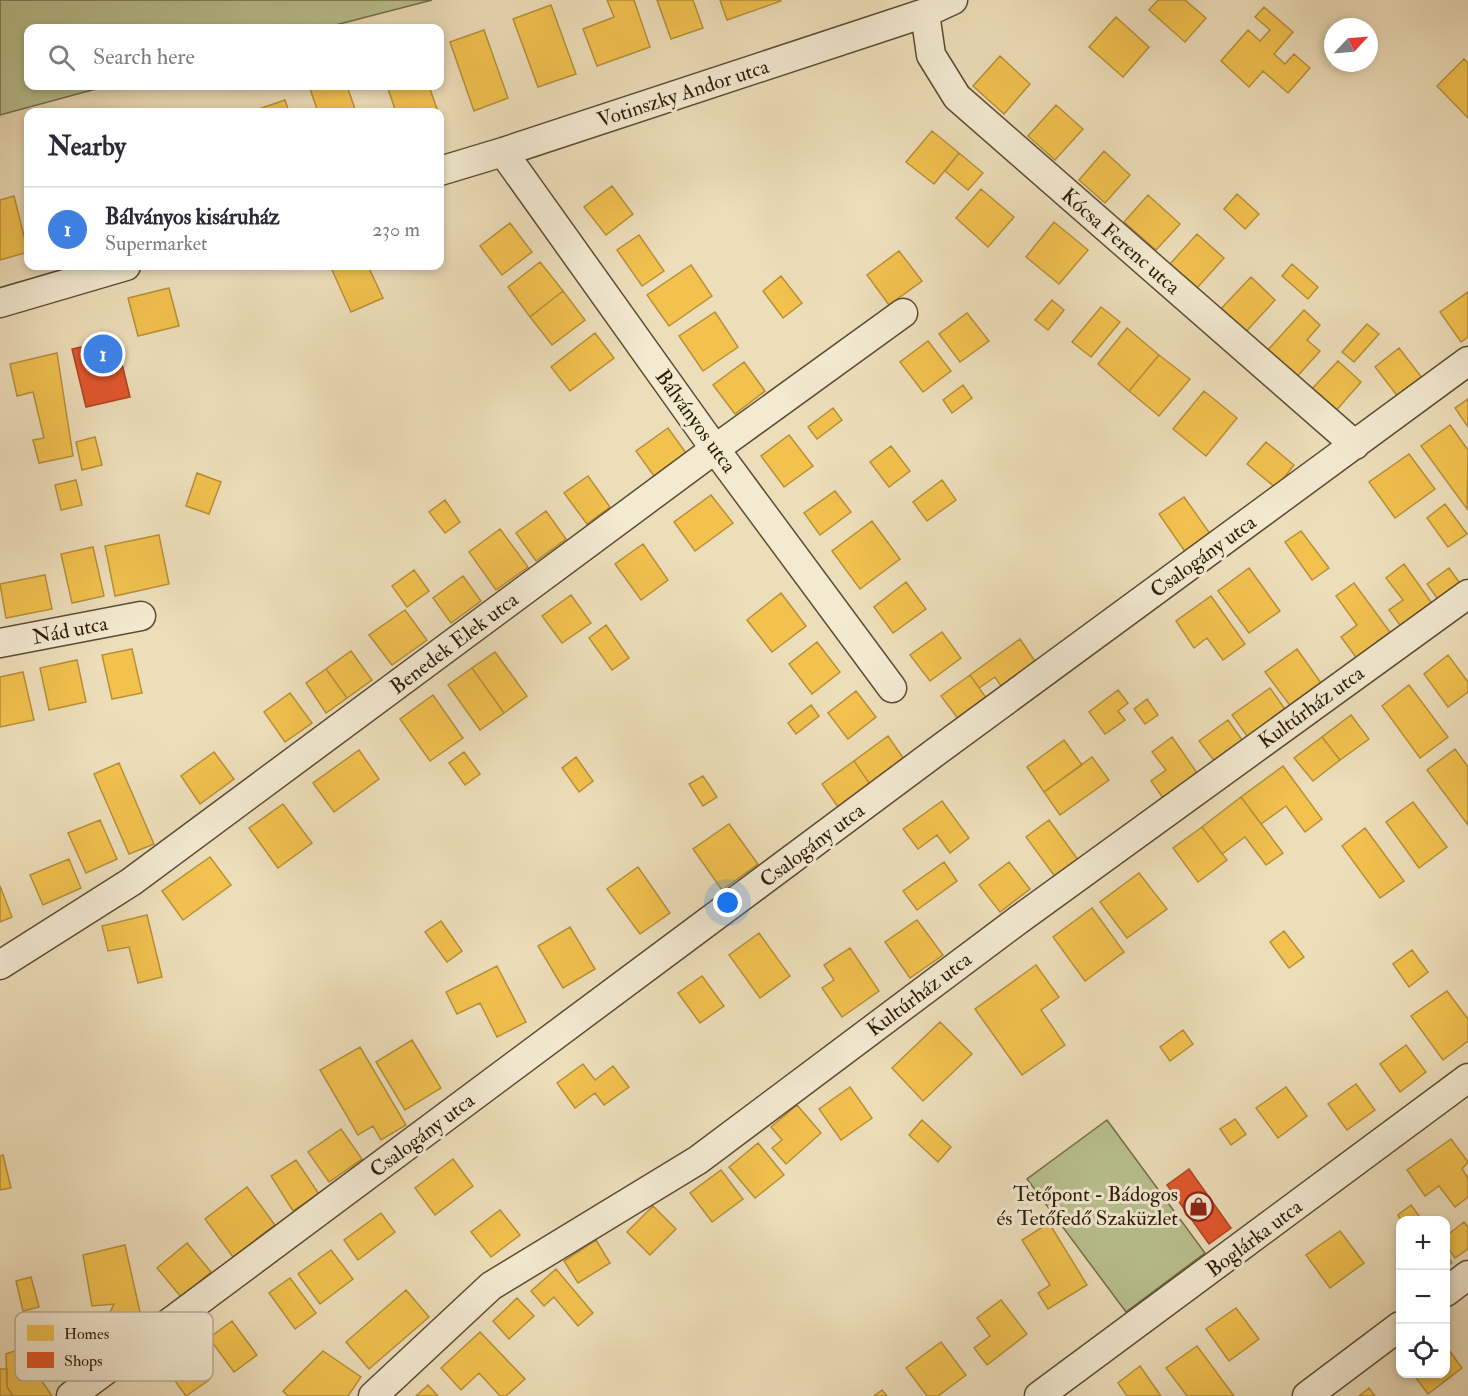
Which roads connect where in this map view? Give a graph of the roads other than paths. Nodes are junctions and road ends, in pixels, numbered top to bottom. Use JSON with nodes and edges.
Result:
{"nodes":[{"id":1,"x":953,"y":0,"type":"edge"},
{"id":2,"x":925,"y":13,"type":"junction"},
{"id":3,"x":503,"y":152,"type":"junction"},
{"id":4,"x":444,"y":170,"type":"edge"},
{"id":5,"x":112,"y":270,"type":"edge"},
{"id":6,"x":0,"y":303,"type":"edge"},
{"id":7,"x":903,"y":313,"type":"dead end"},
{"id":8,"x":1468,"y":361,"type":"edge"},
{"id":9,"x":1355,"y":445,"type":"junction"},
{"id":10,"x":715,"y":449,"type":"junction"},
{"id":11,"x":1468,"y":594,"type":"edge"},
{"id":12,"x":141,"y":616,"type":"dead end"},
{"id":13,"x":0,"y":644,"type":"edge"},
{"id":14,"x":892,"y":688,"type":"dead end"},
{"id":15,"x":0,"y":965,"type":"edge"},
{"id":16,"x":1468,"y":1078,"type":"edge"},
{"id":17,"x":1468,"y":1275,"type":"edge"},
{"id":18,"x":1450,"y":1289,"type":"edge"},
{"id":19,"x":184,"y":1312,"type":"edge"},
{"id":20,"x":1396,"y":1330,"type":"edge"},
{"id":21,"x":91,"y":1381,"type":"edge"},
{"id":22,"x":71,"y":1396,"type":"edge"},
{"id":23,"x":374,"y":1396,"type":"edge"},
{"id":24,"x":1039,"y":1396,"type":"edge"},
{"id":25,"x":1307,"y":1396,"type":"edge"}],
"edges":[{"from":1,"to":2,"type":"street","name":"Votinszky Andor utca"},
{"from":2,"to":3,"type":"street","name":"Votinszky Andor utca"},
{"from":2,"to":9,"type":"street","name":"Kócsa Ferenc utca"},
{"from":3,"to":4,"type":"street","name":"Votinszky Andor utca"},
{"from":3,"to":10,"type":"street","name":"Bálványos utca"},
{"from":5,"to":6,"type":"street"},
{"from":7,"to":10,"type":"street","name":"Benedek Elek utca"},
{"from":8,"to":9,"type":"street","name":"Csalogány utca"},
{"from":9,"to":19,"type":"street","name":"Csalogány utca"},
{"from":10,"to":14,"type":"street","name":"Bálványos utca"},
{"from":10,"to":15,"type":"street","name":"Benedek Elek utca"},
{"from":11,"to":23,"type":"street","name":"Kultúrház utca"},
{"from":12,"to":13,"type":"street","name":"Nád utca"},
{"from":16,"to":24,"type":"street","name":"Boglárka utca"},
{"from":17,"to":18,"type":"street"},
{"from":20,"to":25,"type":"street"},
{"from":21,"to":22,"type":"street","name":"Csalogány utca"}]}
